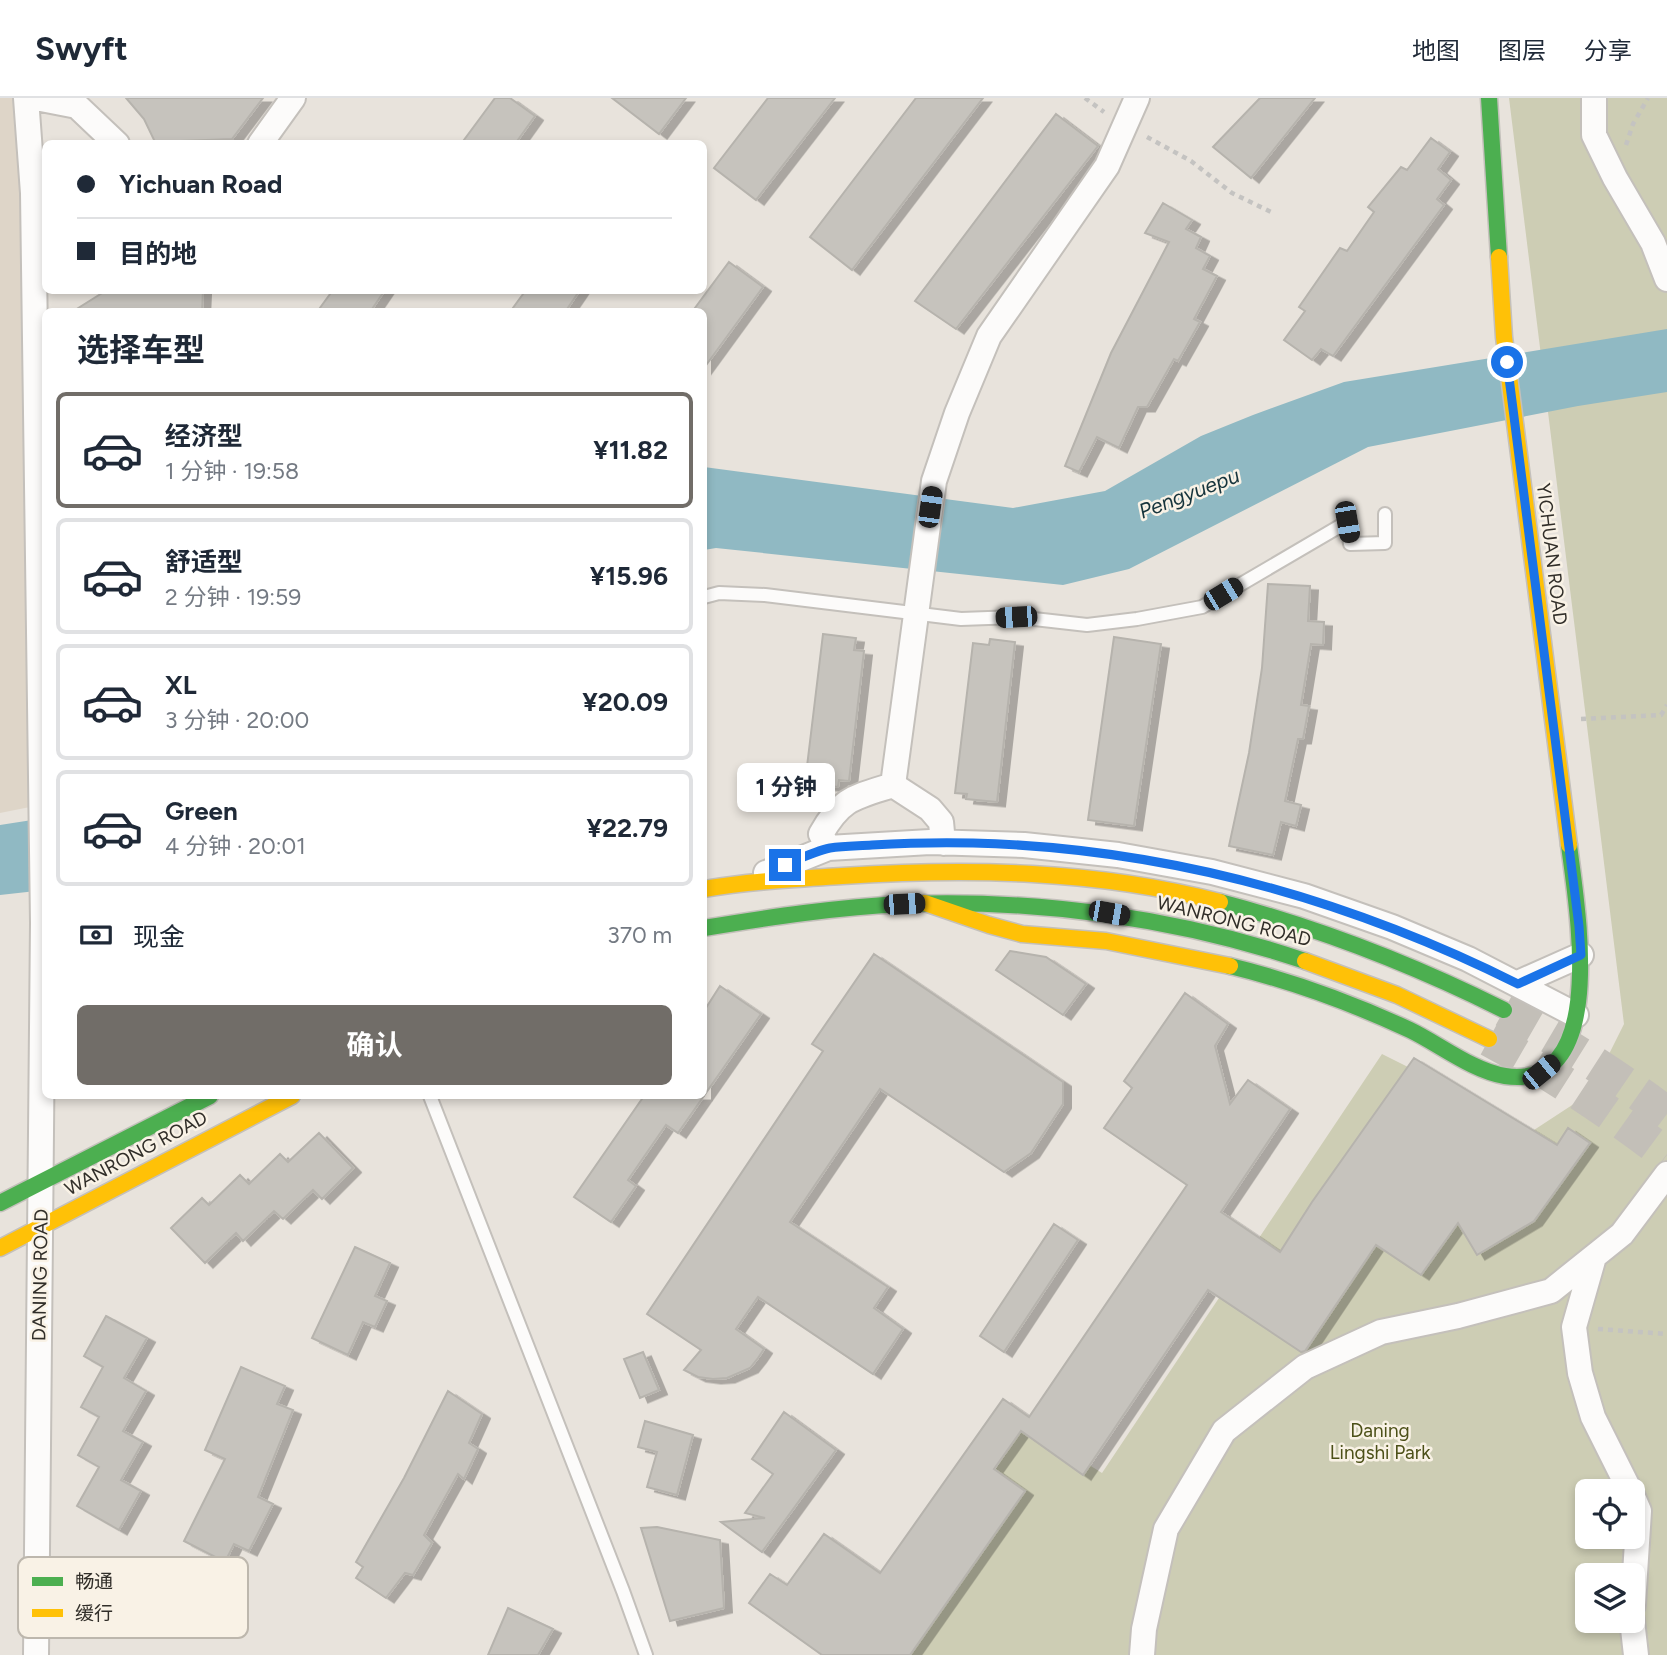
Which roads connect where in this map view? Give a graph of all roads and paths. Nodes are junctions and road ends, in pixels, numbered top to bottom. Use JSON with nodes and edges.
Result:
{"nodes":[{"id":1,"x":26,"y":98,"type":"edge"},
{"id":2,"x":36,"y":98,"type":"edge"},
{"id":3,"x":293,"y":98,"type":"edge"},
{"id":4,"x":1085,"y":98,"type":"edge"},
{"id":5,"x":1137,"y":98,"type":"edge"},
{"id":6,"x":1489,"y":98,"type":"edge"},
{"id":7,"x":1594,"y":98,"type":"edge"},
{"id":8,"x":1648,"y":98,"type":"edge"},
{"id":9,"x":1123,"y":129,"type":"junction"},
{"id":10,"x":113,"y":140,"type":"edge"},
{"id":11,"x":263,"y":140,"type":"edge"},
{"id":12,"x":1615,"y":178,"type":"junction"},
{"id":13,"x":1271,"y":212,"type":"dead end"},
{"id":14,"x":1667,"y":279,"type":"edge"},
{"id":15,"x":40,"y":280,"type":"edge"},
{"id":16,"x":1385,"y":513,"type":"dead end"},
{"id":17,"x":707,"y":596,"type":"edge"},
{"id":18,"x":915,"y":615,"type":"junction"},
{"id":19,"x":1667,"y":705,"type":"edge"},
{"id":20,"x":1552,"y":721,"type":"junction"},
{"id":21,"x":892,"y":785,"type":"junction"},
{"id":22,"x":42,"y":809,"type":"edge"},
{"id":23,"x":943,"y":842,"type":"junction"},
{"id":24,"x":828,"y":848,"type":"junction"},
{"id":25,"x":742,"y":882,"type":"junction"},
{"id":26,"x":707,"y":888,"type":"edge"},
{"id":27,"x":925,"y":903,"type":"junction"},
{"id":28,"x":707,"y":927,"type":"edge"},
{"id":29,"x":1581,"y":955,"type":"junction"},
{"id":30,"x":1518,"y":984,"type":"junction"},
{"id":31,"x":1504,"y":1010,"type":"tunnel mouth"},
{"id":32,"x":1576,"y":1015,"type":"junction"},
{"id":33,"x":1489,"y":1039,"type":"tunnel mouth"},
{"id":34,"x":42,"y":1053,"type":"edge"},
{"id":35,"x":204,"y":1099,"type":"edge"},
{"id":36,"x":286,"y":1099,"type":"edge"},
{"id":37,"x":431,"y":1099,"type":"edge"},
{"id":38,"x":1667,"y":1174,"type":"edge"},
{"id":39,"x":41,"y":1183,"type":"junction"},
{"id":40,"x":0,"y":1203,"type":"edge"},
{"id":41,"x":40,"y":1227,"type":"junction"},
{"id":42,"x":0,"y":1248,"type":"edge"},
{"id":43,"x":1594,"y":1257,"type":"junction"},
{"id":44,"x":1574,"y":1327,"type":"junction"},
{"id":45,"x":1667,"y":1334,"type":"edge"},
{"id":46,"x":1624,"y":1479,"type":"edge"},
{"id":47,"x":37,"y":1557,"type":"edge"},
{"id":48,"x":1633,"y":1633,"type":"edge"},
{"id":49,"x":646,"y":1655,"type":"edge"},
{"id":50,"x":1142,"y":1655,"type":"edge"},
{"id":51,"x":1636,"y":1655,"type":"edge"}],
"edges":[{"from":1,"to":15,"type":"street","name":"DANING ROAD"},
{"from":2,"to":10,"type":"street"},
{"from":3,"to":11,"type":"street"},
{"from":4,"to":9,"type":"path"},
{"from":5,"to":9,"type":"street"},
{"from":6,"to":20,"type":"main road","name":"YICHUAN ROAD"},
{"from":7,"to":12,"type":"street"},
{"from":8,"to":12,"type":"path"},
{"from":9,"to":13,"type":"path"},
{"from":9,"to":18,"type":"street"},
{"from":12,"to":14,"type":"street"},
{"from":15,"to":22,"type":"street","name":"DANING ROAD"},
{"from":16,"to":18,"type":"lane"},
{"from":17,"to":18,"type":"lane"},
{"from":18,"to":21,"type":"street"},
{"from":19,"to":20,"type":"path"},
{"from":20,"to":29,"type":"main road","name":"YICHUAN ROAD"},
{"from":21,"to":23,"type":"street"},
{"from":21,"to":24,"type":"street"},
{"from":23,"to":24,"type":"street"},
{"from":23,"to":30,"type":"street"},
{"from":24,"to":25,"type":"street"},
{"from":25,"to":26,"type":"main road","name":"WANRONG ROAD"},
{"from":25,"to":31,"type":"main road","name":"WANRONG ROAD"},
{"from":27,"to":28,"type":"main road","name":"WANRONG ROAD"},
{"from":27,"to":32,"type":"main road","name":"YICHUAN ROAD"},
{"from":27,"to":33,"type":"main road","name":"WANRONG ROAD"},
{"from":29,"to":30,"type":"street"},
{"from":29,"to":32,"type":"main road","name":"YICHUAN ROAD"},
{"from":30,"to":32,"type":"street"},
{"from":34,"to":39,"type":"street","name":"DANING ROAD"},
{"from":35,"to":39,"type":"main road","name":"WANRONG ROAD"},
{"from":36,"to":41,"type":"main road","name":"WANRONG ROAD"},
{"from":37,"to":49,"type":"lane"},
{"from":38,"to":43,"type":"street"},
{"from":39,"to":40,"type":"main road","name":"WANRONG ROAD"},
{"from":39,"to":41,"type":"street","name":"DANING ROAD"},
{"from":41,"to":42,"type":"main road","name":"WANRONG ROAD"},
{"from":41,"to":47,"type":"street","name":"DANING ROAD"},
{"from":43,"to":44,"type":"street"},
{"from":43,"to":50,"type":"street"},
{"from":44,"to":45,"type":"path"},
{"from":44,"to":46,"type":"street"},
{"from":48,"to":51,"type":"street"}]}
